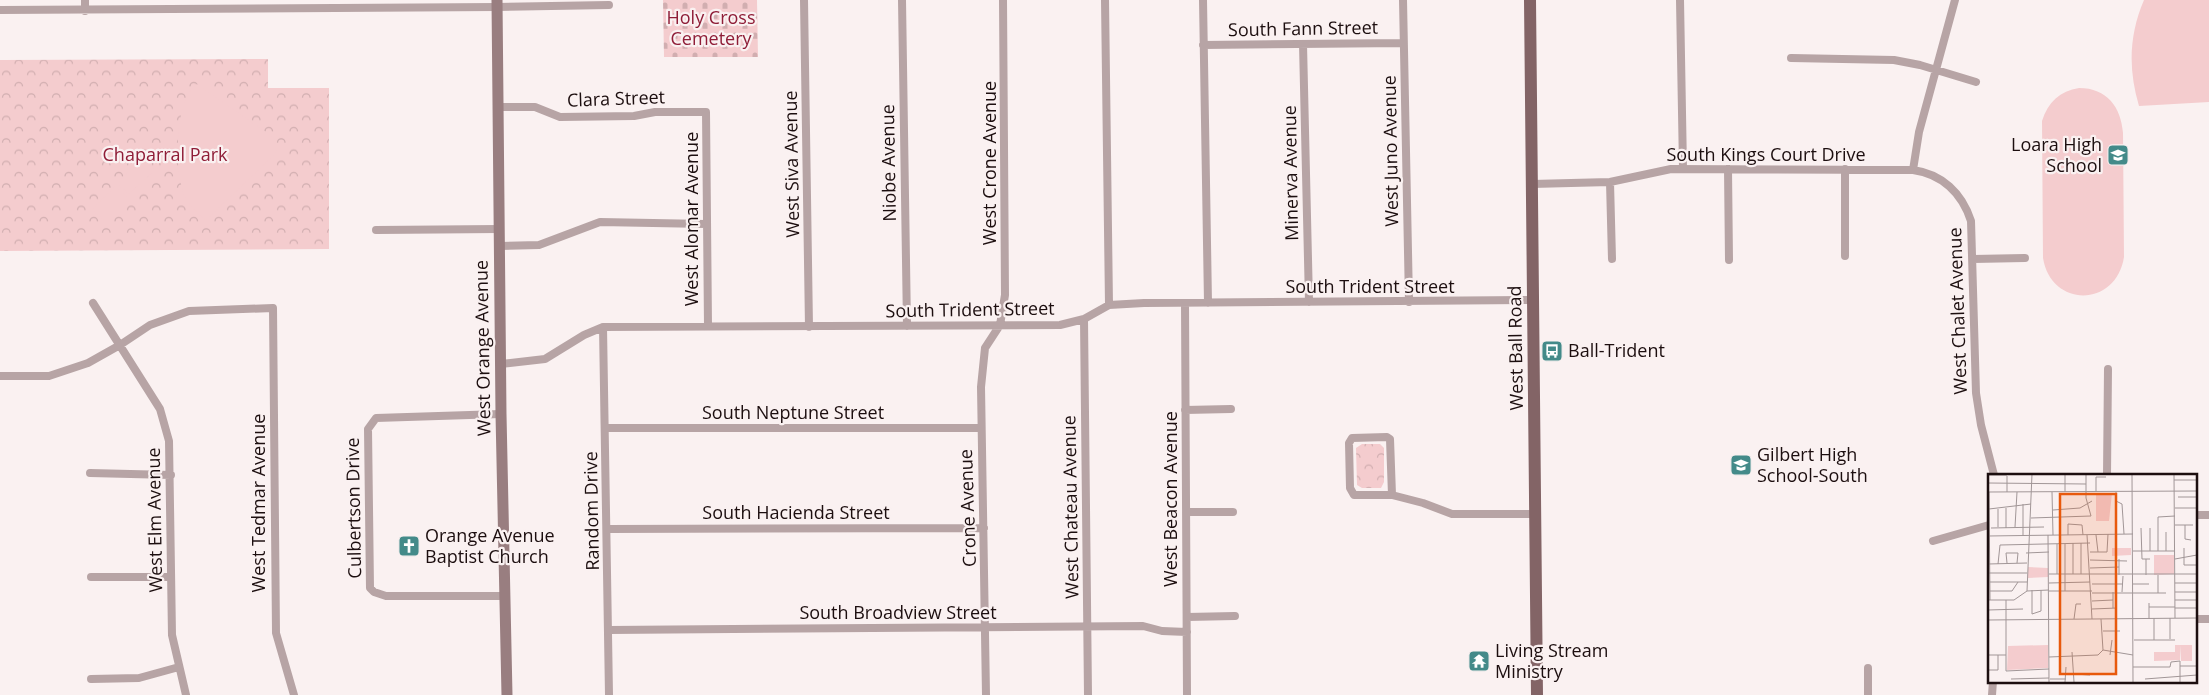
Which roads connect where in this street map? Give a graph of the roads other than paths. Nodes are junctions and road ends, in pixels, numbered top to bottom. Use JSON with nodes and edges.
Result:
{"nodes":[{"id":1,"x":85,"y":0,"type":"edge"},
{"id":2,"x":804,"y":0,"type":"edge"},
{"id":3,"x":902,"y":0,"type":"edge"},
{"id":4,"x":1003,"y":0,"type":"edge"},
{"id":5,"x":1105,"y":0,"type":"edge"},
{"id":6,"x":1203,"y":0,"type":"edge"},
{"id":7,"x":1403,"y":0,"type":"edge"},
{"id":8,"x":1530,"y":0,"type":"edge"},
{"id":9,"x":1680,"y":0,"type":"edge"},
{"id":10,"x":1956,"y":0,"type":"edge"},
{"id":11,"x":497,"y":4,"type":"edge"},
{"id":12,"x":609,"y":5,"type":"dead end"},
{"id":13,"x":0,"y":10,"type":"edge"},
{"id":14,"x":85,"y":10,"type":"junction"},
{"id":15,"x":1403,"y":42,"type":"junction"},
{"id":16,"x":1303,"y":44,"type":"junction"},
{"id":17,"x":1203,"y":45,"type":"junction"},
{"id":18,"x":1791,"y":58,"type":"dead end"},
{"id":19,"x":1936,"y":70,"type":"junction"},
{"id":20,"x":1976,"y":82,"type":"dead end"},
{"id":21,"x":498,"y":107,"type":"junction"},
{"id":22,"x":706,"y":112,"type":"joint"},
{"id":23,"x":1682,"y":168,"type":"junction"},
{"id":24,"x":1728,"y":169,"type":"junction"},
{"id":25,"x":1845,"y":169,"type":"junction"},
{"id":26,"x":1913,"y":170,"type":"junction"},
{"id":27,"x":1610,"y":182,"type":"junction"},
{"id":28,"x":1532,"y":184,"type":"junction"},
{"id":29,"x":706,"y":224,"type":"junction"},
{"id":30,"x":500,"y":229,"type":"junction"},
{"id":31,"x":376,"y":230,"type":"dead end"},
{"id":32,"x":500,"y":246,"type":"junction"},
{"id":33,"x":1846,"y":256,"type":"dead end"},
{"id":34,"x":2025,"y":258,"type":"dead end"},
{"id":35,"x":1612,"y":259,"type":"dead end"},
{"id":36,"x":1973,"y":259,"type":"junction"},
{"id":37,"x":1729,"y":260,"type":"dead end"},
{"id":38,"x":1533,"y":300,"type":"junction"},
{"id":39,"x":1308,"y":302,"type":"junction"},
{"id":40,"x":1409,"y":302,"type":"junction"},
{"id":41,"x":94,"y":303,"type":"dead end"},
{"id":42,"x":1185,"y":303,"type":"junction"},
{"id":43,"x":1208,"y":303,"type":"junction"},
{"id":44,"x":1109,"y":305,"type":"junction"},
{"id":45,"x":1084,"y":319,"type":"junction"},
{"id":46,"x":1000,"y":325,"type":"junction"},
{"id":47,"x":708,"y":326,"type":"junction"},
{"id":48,"x":907,"y":326,"type":"junction"},
{"id":49,"x":604,"y":327,"type":"junction"},
{"id":50,"x":810,"y":327,"type":"junction"},
{"id":51,"x":120,"y":345,"type":"junction"},
{"id":52,"x":501,"y":364,"type":"junction"},
{"id":53,"x":2108,"y":369,"type":"dead end"},
{"id":54,"x":0,"y":376,"type":"edge"},
{"id":55,"x":1231,"y":409,"type":"dead end"},
{"id":56,"x":1185,"y":410,"type":"junction"},
{"id":57,"x":501,"y":414,"type":"junction"},
{"id":58,"x":606,"y":428,"type":"junction"},
{"id":59,"x":981,"y":428,"type":"junction"},
{"id":60,"x":90,"y":473,"type":"dead end"},
{"id":61,"x":1994,"y":474,"type":"edge"},
{"id":62,"x":2107,"y":474,"type":"edge"},
{"id":63,"x":171,"y":475,"type":"junction"},
{"id":64,"x":1392,"y":495,"type":"junction"},
{"id":65,"x":1186,"y":512,"type":"junction"},
{"id":66,"x":1233,"y":512,"type":"dead end"},
{"id":67,"x":1535,"y":514,"type":"junction"},
{"id":68,"x":2196,"y":515,"type":"edge"},
{"id":69,"x":2209,"y":515,"type":"edge"},
{"id":70,"x":1988,"y":525,"type":"edge"},
{"id":71,"x":984,"y":528,"type":"junction"},
{"id":72,"x":608,"y":529,"type":"junction"},
{"id":73,"x":1933,"y":541,"type":"dead end"},
{"id":74,"x":91,"y":577,"type":"dead end"},
{"id":75,"x":171,"y":577,"type":"junction"},
{"id":76,"x":505,"y":596,"type":"junction"},
{"id":77,"x":1235,"y":616,"type":"dead end"},
{"id":78,"x":1187,"y":617,"type":"junction"},
{"id":79,"x":2196,"y":619,"type":"edge"},
{"id":80,"x":2209,"y":619,"type":"edge"},
{"id":81,"x":1087,"y":626,"type":"junction"},
{"id":82,"x":986,"y":627,"type":"junction"},
{"id":83,"x":609,"y":630,"type":"junction"},
{"id":84,"x":1187,"y":632,"type":"junction"},
{"id":85,"x":179,"y":668,"type":"junction"},
{"id":86,"x":1868,"y":668,"type":"dead end"},
{"id":87,"x":91,"y":679,"type":"dead end"},
{"id":88,"x":1993,"y":682,"type":"edge"},
{"id":89,"x":186,"y":695,"type":"edge"},
{"id":90,"x":294,"y":695,"type":"edge"},
{"id":91,"x":507,"y":695,"type":"edge"},
{"id":92,"x":609,"y":695,"type":"edge"},
{"id":93,"x":986,"y":695,"type":"edge"},
{"id":94,"x":1088,"y":695,"type":"edge"},
{"id":95,"x":1187,"y":695,"type":"edge"},
{"id":96,"x":1537,"y":695,"type":"edge"},
{"id":97,"x":1868,"y":695,"type":"edge"},
{"id":98,"x":1992,"y":695,"type":"edge"}],
"edges":[{"from":1,"to":14,"type":"street"},
{"from":2,"to":50,"type":"street","name":"West Siva Avenue"},
{"from":3,"to":48,"type":"street","name":"Niobe Avenue"},
{"from":4,"to":46,"type":"street","name":"West Crone Avenue"},
{"from":5,"to":44,"type":"street"},
{"from":6,"to":17,"type":"street"},
{"from":7,"to":15,"type":"street","name":"West Juno Avenue"},
{"from":8,"to":28,"type":"main road","name":"West Ball Road"},
{"from":9,"to":23,"type":"street"},
{"from":10,"to":19,"type":"street"},
{"from":11,"to":12,"type":"street"},
{"from":11,"to":14,"type":"street"},
{"from":11,"to":21,"type":"street","name":"West Orange Avenue"},
{"from":13,"to":14,"type":"street"},
{"from":15,"to":16,"type":"street","name":"South Fann Street"},
{"from":15,"to":40,"type":"street","name":"West Juno Avenue"},
{"from":16,"to":17,"type":"street","name":"South Fann Street"},
{"from":16,"to":39,"type":"street","name":"Minerva Avenue"},
{"from":17,"to":43,"type":"street"},
{"from":18,"to":19,"type":"street"},
{"from":19,"to":20,"type":"street"},
{"from":19,"to":26,"type":"street"},
{"from":21,"to":22,"type":"street","name":"Clara Street"},
{"from":21,"to":30,"type":"street","name":"West Orange Avenue"},
{"from":22,"to":29,"type":"street","name":"West Alomar Avenue"},
{"from":23,"to":24,"type":"street","name":"South Kings Court Drive"},
{"from":23,"to":27,"type":"street","name":"South Kings Court Drive"},
{"from":24,"to":25,"type":"street","name":"South Kings Court Drive"},
{"from":24,"to":37,"type":"street"},
{"from":25,"to":26,"type":"street","name":"South Kings Court Drive"},
{"from":25,"to":33,"type":"street"},
{"from":26,"to":36,"type":"street","name":"West Chalet Avenue"},
{"from":27,"to":28,"type":"street","name":"South Kings Court Drive"},
{"from":27,"to":35,"type":"street"},
{"from":28,"to":38,"type":"main road","name":"West Ball Road"},
{"from":29,"to":32,"type":"street"},
{"from":29,"to":47,"type":"street","name":"West Alomar Avenue"},
{"from":30,"to":31,"type":"street"},
{"from":30,"to":32,"type":"street","name":"West Orange Avenue"},
{"from":32,"to":52,"type":"street","name":"West Orange Avenue"},
{"from":34,"to":36,"type":"street"},
{"from":36,"to":61,"type":"street","name":"West Chalet Avenue"},
{"from":38,"to":40,"type":"street","name":"South Trident Street"},
{"from":38,"to":67,"type":"main road","name":"West Ball Road"},
{"from":39,"to":40,"type":"street","name":"South Trident Street"},
{"from":39,"to":43,"type":"street","name":"South Trident Street"},
{"from":41,"to":51,"type":"street","name":"West Elm Avenue"},
{"from":42,"to":43,"type":"street","name":"South Trident Street"},
{"from":42,"to":44,"type":"street","name":"South Trident Street"},
{"from":42,"to":56,"type":"street","name":"West Beacon Avenue"},
{"from":44,"to":45,"type":"street","name":"South Trident Street"},
{"from":45,"to":46,"type":"street","name":"South Trident Street"},
{"from":45,"to":81,"type":"street","name":"West Chateau Avenue"},
{"from":46,"to":48,"type":"street","name":"South Trident Street"},
{"from":46,"to":59,"type":"street","name":"Crone Avenue"},
{"from":47,"to":49,"type":"street","name":"South Trident Street"},
{"from":47,"to":50,"type":"street","name":"South Trident Street"},
{"from":48,"to":50,"type":"street","name":"South Trident Street"},
{"from":49,"to":52,"type":"street","name":"South Trident Street"},
{"from":49,"to":58,"type":"street","name":"Random Drive"},
{"from":51,"to":54,"type":"street"},
{"from":51,"to":63,"type":"street","name":"West Elm Avenue"},
{"from":51,"to":90,"type":"street","name":"West Tedmar Avenue"},
{"from":52,"to":57,"type":"street","name":"West Orange Avenue"},
{"from":53,"to":62,"type":"street"},
{"from":55,"to":56,"type":"street"},
{"from":56,"to":65,"type":"street","name":"West Beacon Avenue"},
{"from":57,"to":76,"type":"street","name":"West Orange Avenue"},
{"from":57,"to":76,"type":"street","name":"Culbertson Drive"},
{"from":58,"to":59,"type":"street","name":"South Neptune Street"},
{"from":58,"to":72,"type":"street","name":"Random Drive"},
{"from":59,"to":71,"type":"street","name":"Crone Avenue"},
{"from":60,"to":63,"type":"street"},
{"from":63,"to":75,"type":"street","name":"West Elm Avenue"},
{"from":64,"to":64,"type":"street"},
{"from":64,"to":67,"type":"street"},
{"from":65,"to":66,"type":"street"},
{"from":65,"to":78,"type":"street","name":"West Beacon Avenue"},
{"from":67,"to":96,"type":"main road","name":"West Ball Road"},
{"from":68,"to":69,"type":"street"},
{"from":70,"to":73,"type":"street"},
{"from":71,"to":72,"type":"street","name":"South Hacienda Street"},
{"from":71,"to":82,"type":"street","name":"Crone Avenue"},
{"from":72,"to":83,"type":"street","name":"Random Drive"},
{"from":74,"to":75,"type":"street"},
{"from":75,"to":85,"type":"street","name":"West Elm Avenue"},
{"from":76,"to":91,"type":"street","name":"West Orange Avenue"},
{"from":77,"to":78,"type":"street"},
{"from":78,"to":84,"type":"street","name":"West Beacon Avenue"},
{"from":79,"to":80,"type":"street"},
{"from":81,"to":82,"type":"street","name":"South Broadview Street"},
{"from":81,"to":84,"type":"street","name":"South Broadview Street"},
{"from":81,"to":94,"type":"street","name":"West Chateau Avenue"},
{"from":82,"to":83,"type":"street","name":"South Broadview Street"},
{"from":82,"to":93,"type":"street","name":"Crone Avenue"},
{"from":83,"to":92,"type":"street","name":"Random Drive"},
{"from":84,"to":95,"type":"street","name":"West Beacon Avenue"},
{"from":85,"to":87,"type":"street"},
{"from":85,"to":89,"type":"street","name":"West Elm Avenue"},
{"from":86,"to":97,"type":"street"},
{"from":88,"to":98,"type":"street"}]}
